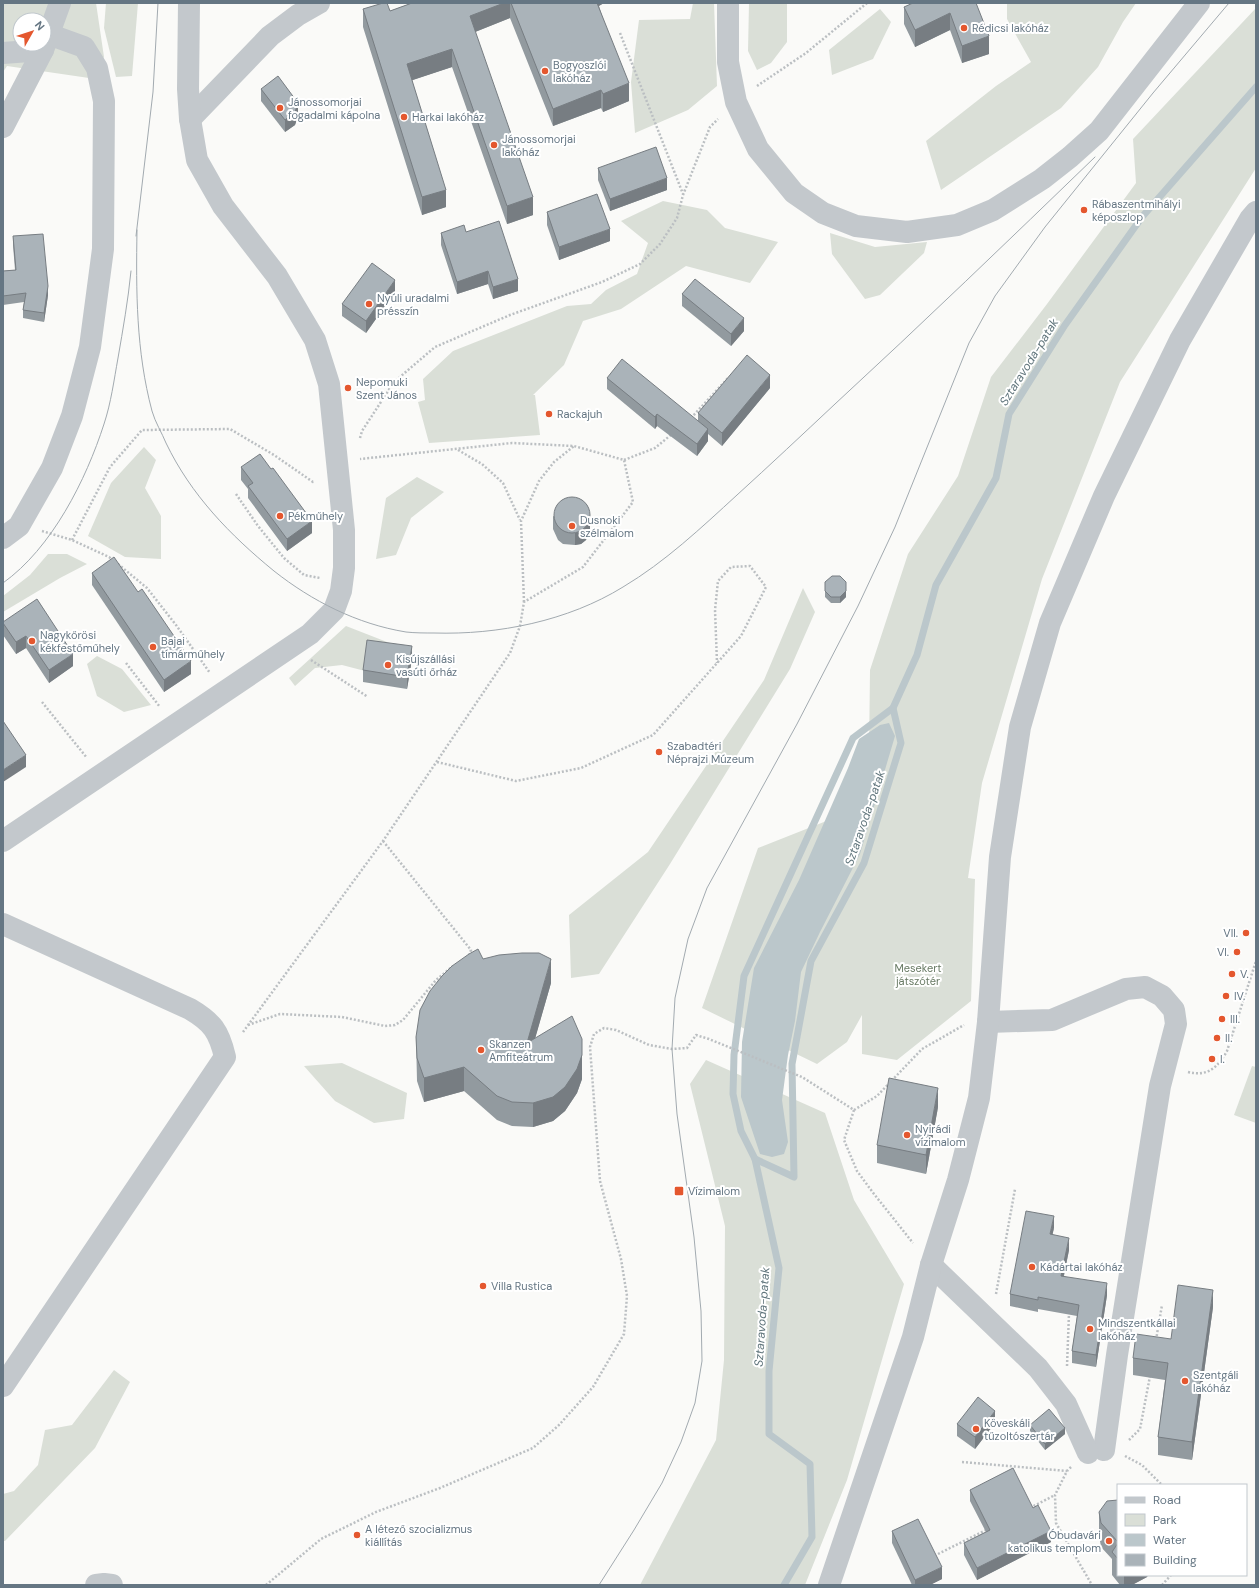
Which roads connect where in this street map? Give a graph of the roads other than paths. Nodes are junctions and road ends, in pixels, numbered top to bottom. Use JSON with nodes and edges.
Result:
{"nodes":[{"id":1,"x":60,"y":3,"type":"edge"},
{"id":2,"x":189,"y":3,"type":"edge"},
{"id":3,"x":320,"y":3,"type":"edge"},
{"id":4,"x":728,"y":3,"type":"edge"},
{"id":5,"x":1199,"y":3,"type":"edge"},
{"id":6,"x":52,"y":25,"type":"edge"},
{"id":7,"x":52,"y":43,"type":"edge"},
{"id":8,"x":41,"y":52,"type":"edge"},
{"id":9,"x":190,"y":119,"type":"junction"},
{"id":10,"x":3,"y":127,"type":"edge"},
{"id":11,"x":1256,"y":212,"type":"edge"},
{"id":12,"x":11,"y":532,"type":"edge"},
{"id":13,"x":3,"y":841,"type":"edge"},
{"id":14,"x":3,"y":924,"type":"edge"},
{"id":15,"x":988,"y":1022,"type":"junction"},
{"id":16,"x":931,"y":1265,"type":"junction"},
{"id":17,"x":3,"y":1386,"type":"edge"},
{"id":18,"x":96,"y":1585,"type":"edge"},
{"id":19,"x":112,"y":1585,"type":"edge"},
{"id":20,"x":829,"y":1585,"type":"edge"}],
"edges":[{"from":1,"to":6,"type":"street"},
{"from":2,"to":9,"type":"street"},
{"from":3,"to":9,"type":"street"},
{"from":4,"to":5,"type":"street"},
{"from":7,"to":12,"type":"street"},
{"from":8,"to":10,"type":"street"},
{"from":9,"to":13,"type":"street"},
{"from":11,"to":15,"type":"street"},
{"from":14,"to":17,"type":"street"},
{"from":15,"to":16,"type":"street"},
{"from":15,"to":16,"type":"street"},
{"from":16,"to":20,"type":"street"},
{"from":18,"to":19,"type":"street"}]}
